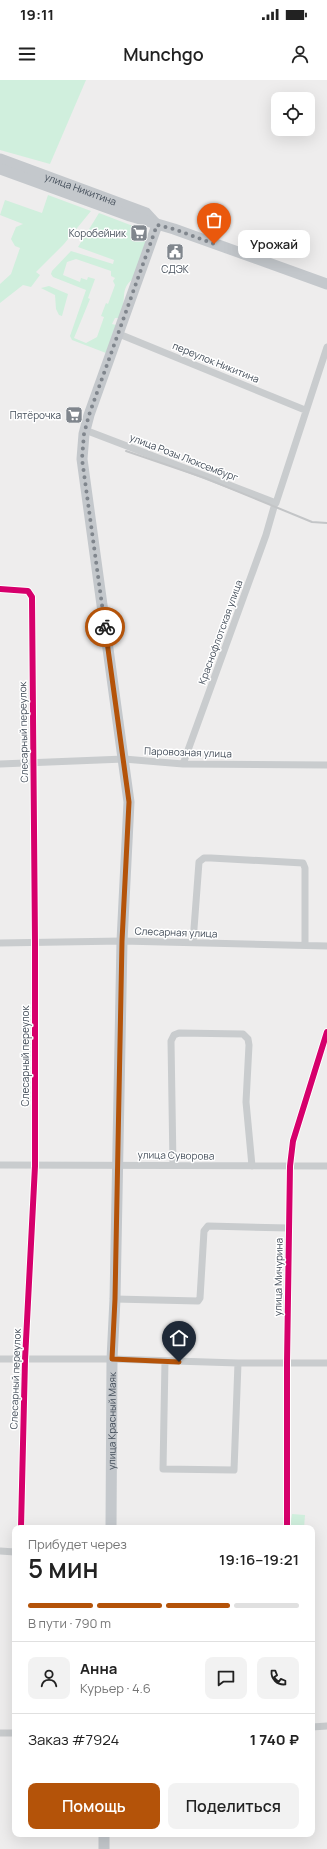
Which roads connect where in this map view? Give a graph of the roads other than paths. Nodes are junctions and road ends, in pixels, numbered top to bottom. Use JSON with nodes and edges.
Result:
{"nodes":[{"id":1,"x":0,"y":159,"type":"edge"},
{"id":2,"x":0,"y":169,"type":"edge"},
{"id":3,"x":157,"y":225,"type":"junction"},
{"id":4,"x":327,"y":284,"type":"edge"},
{"id":5,"x":119,"y":334,"type":"junction"},
{"id":6,"x":327,"y":347,"type":"edge"},
{"id":7,"x":305,"y":410,"type":"junction"},
{"id":8,"x":85,"y":430,"type":"junction"},
{"id":9,"x":275,"y":505,"type":"junction"},
{"id":10,"x":0,"y":588,"type":"edge"},
{"id":11,"x":124,"y":759,"type":"junction"},
{"id":12,"x":33,"y":763,"type":"junction"},
{"id":13,"x":0,"y":764,"type":"edge"},
{"id":14,"x":183,"y":764,"type":"junction"},
{"id":15,"x":327,"y":765,"type":"edge"},
{"id":16,"x":122,"y":941,"type":"junction"},
{"id":17,"x":193,"y":942,"type":"junction"},
{"id":18,"x":0,"y":943,"type":"edge"},
{"id":19,"x":35,"y":943,"type":"junction"},
{"id":20,"x":305,"y":946,"type":"junction"},
{"id":21,"x":327,"y":946,"type":"edge"},
{"id":22,"x":327,"y":1032,"type":"edge"},
{"id":23,"x":0,"y":1165,"type":"edge"},
{"id":24,"x":118,"y":1165,"type":"junction"},
{"id":25,"x":173,"y":1165,"type":"junction"},
{"id":26,"x":35,"y":1166,"type":"junction"},
{"id":27,"x":252,"y":1166,"type":"junction"},
{"id":28,"x":290,"y":1166,"type":"junction"},
{"id":29,"x":327,"y":1166,"type":"edge"},
{"id":30,"x":289,"y":1228,"type":"junction"},
{"id":31,"x":115,"y":1299,"type":"junction"},
{"id":32,"x":0,"y":1359,"type":"edge"},
{"id":33,"x":112,"y":1359,"type":"junction"},
{"id":34,"x":25,"y":1360,"type":"junction"},
{"id":35,"x":165,"y":1362,"type":"junction"},
{"id":36,"x":238,"y":1363,"type":"junction"},
{"id":37,"x":287,"y":1363,"type":"junction"},
{"id":38,"x":327,"y":1363,"type":"edge"},
{"id":39,"x":22,"y":1525,"type":"edge"},
{"id":40,"x":110,"y":1525,"type":"edge"},
{"id":41,"x":288,"y":1525,"type":"edge"},
{"id":42,"x":0,"y":1551,"type":"edge"},
{"id":43,"x":12,"y":1552,"type":"edge"},
{"id":44,"x":327,"y":1726,"type":"edge"},
{"id":45,"x":315,"y":1727,"type":"edge"},
{"id":46,"x":0,"y":1733,"type":"edge"},
{"id":47,"x":12,"y":1733,"type":"edge"},
{"id":48,"x":104,"y":1837,"type":"edge"},
{"id":49,"x":104,"y":1849,"type":"edge"}],
"edges":[{"from":1,"to":3,"type":"main road","name":"улица Никитина"},
{"from":2,"to":3,"type":"main road","name":"улица Никитина"},
{"from":3,"to":4,"type":"main road","name":"улица Никитина"},
{"from":3,"to":5,"type":"main road","name":"улица Красный Маяк"},
{"from":5,"to":7,"type":"street","name":"переулок Никитина"},
{"from":5,"to":8,"type":"main road","name":"улица Красный Маяк"},
{"from":6,"to":7,"type":"street","name":"Краснофлотская улица"},
{"from":7,"to":9,"type":"street","name":"Краснофлотская улица"},
{"from":8,"to":9,"type":"street","name":"улица Розы Люксембург"},
{"from":8,"to":11,"type":"main road","name":"улица Красный Маяк"},
{"from":9,"to":14,"type":"street","name":"Краснофлотская улица"},
{"from":10,"to":12,"type":"street","name":"Слесарный переулок"},
{"from":11,"to":12,"type":"street","name":"Паровозная улица"},
{"from":11,"to":14,"type":"street","name":"Паровозная улица"},
{"from":11,"to":16,"type":"main road","name":"улица Красный Маяк"},
{"from":12,"to":13,"type":"street","name":"Паровозная улица"},
{"from":12,"to":19,"type":"street","name":"Слесарный переулок"},
{"from":14,"to":15,"type":"street","name":"Паровозная улица"},
{"from":16,"to":17,"type":"street","name":"Слесарная улица"},
{"from":16,"to":19,"type":"street","name":"Слесарная улица"},
{"from":16,"to":24,"type":"main road","name":"улица Красный Маяк"},
{"from":17,"to":20,"type":"street","name":"Слесарная улица"},
{"from":17,"to":20,"type":"street"},
{"from":18,"to":19,"type":"street","name":"Слесарная улица"},
{"from":19,"to":26,"type":"street","name":"Слесарный переулок"},
{"from":20,"to":21,"type":"street","name":"Слесарная улица"},
{"from":22,"to":28,"type":"street","name":"улица Мичурина"},
{"from":23,"to":26,"type":"street","name":"улица Суворова"},
{"from":24,"to":25,"type":"street","name":"улица Суворова"},
{"from":24,"to":26,"type":"street","name":"улица Суворова"},
{"from":24,"to":31,"type":"main road","name":"улица Красный Маяк"},
{"from":25,"to":27,"type":"street","name":"улица Суворова"},
{"from":25,"to":27,"type":"street"},
{"from":26,"to":34,"type":"street","name":"Слесарный переулок"},
{"from":27,"to":28,"type":"street","name":"улица Суворова"},
{"from":28,"to":29,"type":"street","name":"улица Суворова"},
{"from":28,"to":30,"type":"street","name":"улица Мичурина"},
{"from":30,"to":31,"type":"street"},
{"from":30,"to":37,"type":"street","name":"улица Мичурина"},
{"from":31,"to":33,"type":"main road","name":"улица Красный Маяк"},
{"from":32,"to":34,"type":"street"},
{"from":33,"to":34,"type":"street"},
{"from":33,"to":35,"type":"street"},
{"from":33,"to":40,"type":"main road","name":"улица Красный Маяк"},
{"from":34,"to":39,"type":"street","name":"Слесарный переулок"},
{"from":35,"to":36,"type":"street"},
{"from":35,"to":36,"type":"street"},
{"from":36,"to":37,"type":"street"},
{"from":37,"to":38,"type":"street"},
{"from":37,"to":41,"type":"street","name":"улица Мичурина"},
{"from":42,"to":43,"type":"street"},
{"from":44,"to":45,"type":"street"},
{"from":46,"to":47,"type":"street"},
{"from":48,"to":49,"type":"main road"}]}
